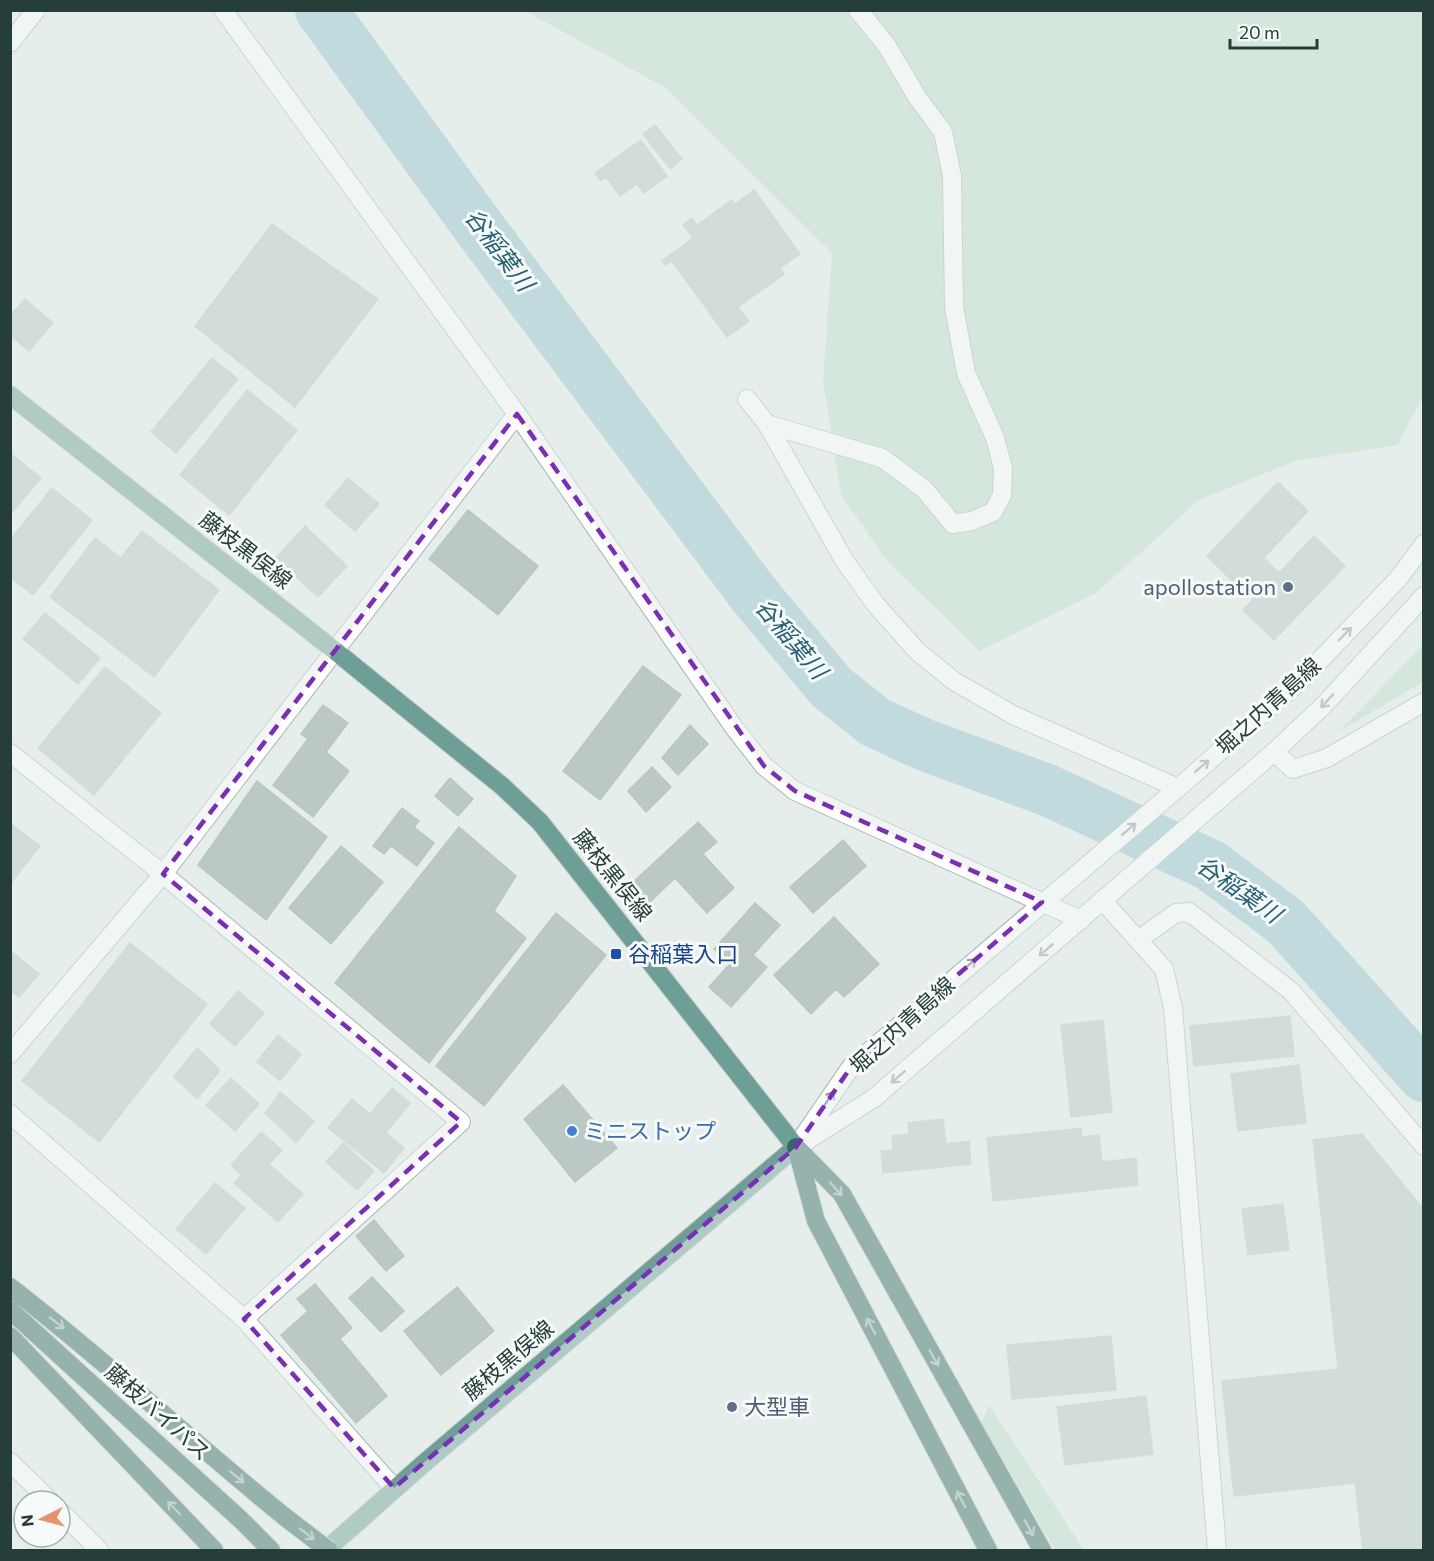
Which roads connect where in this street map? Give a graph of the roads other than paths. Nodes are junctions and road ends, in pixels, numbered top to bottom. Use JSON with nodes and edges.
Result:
{"nodes":[{"id":1,"x":36,"y":10,"type":"edge"},
{"id":2,"x":223,"y":10,"type":"edge"},
{"id":3,"x":858,"y":10,"type":"edge"},
{"id":4,"x":11,"y":41,"type":"edge"},
{"id":5,"x":10,"y":395,"type":"edge"},
{"id":6,"x":747,"y":399,"type":"dead end"},
{"id":7,"x":517,"y":414,"type":"junction"},
{"id":8,"x":767,"y":424,"type":"junction"},
{"id":9,"x":1424,"y":544,"type":"edge"},
{"id":10,"x":1424,"y":596,"type":"edge"},
{"id":11,"x":334,"y":650,"type":"junction"},
{"id":12,"x":1424,"y":702,"type":"edge"},
{"id":13,"x":1274,"y":752,"type":"junction"},
{"id":14,"x":10,"y":753,"type":"edge"},
{"id":15,"x":1178,"y":788,"type":"junction"},
{"id":16,"x":163,"y":874,"type":"junction"},
{"id":17,"x":1102,"y":900,"type":"junction"},
{"id":18,"x":1042,"y":902,"type":"junction"},
{"id":19,"x":1081,"y":920,"type":"junction"},
{"id":20,"x":1138,"y":940,"type":"junction"},
{"id":21,"x":10,"y":1054,"type":"edge"},
{"id":22,"x":10,"y":1114,"type":"edge"},
{"id":23,"x":1424,"y":1146,"type":"edge"},
{"id":24,"x":796,"y":1147,"type":"junction"},
{"id":25,"x":10,"y":1287,"type":"edge"},
{"id":26,"x":10,"y":1311,"type":"edge"},
{"id":27,"x":244,"y":1319,"type":"junction"},
{"id":28,"x":10,"y":1336,"type":"edge"},
{"id":29,"x":10,"y":1461,"type":"edge"},
{"id":30,"x":394,"y":1488,"type":"junction"},
{"id":31,"x":38,"y":1489,"type":"edge"},
{"id":32,"x":72,"y":1523,"type":"edge"},
{"id":33,"x":214,"y":1550,"type":"edge"},
{"id":34,"x":99,"y":1551,"type":"edge"},
{"id":35,"x":271,"y":1551,"type":"edge"},
{"id":36,"x":327,"y":1551,"type":"edge"},
{"id":37,"x":988,"y":1551,"type":"edge"},
{"id":38,"x":1042,"y":1551,"type":"edge"},
{"id":39,"x":1216,"y":1551,"type":"edge"}],
"edges":[{"from":1,"to":4,"type":"street"},
{"from":2,"to":7,"type":"street"},
{"from":3,"to":8,"type":"street"},
{"from":5,"to":11,"type":"main road","name":"藤枝黒俣線"},
{"from":6,"to":8,"type":"street"},
{"from":7,"to":11,"type":"street"},
{"from":7,"to":18,"type":"street"},
{"from":8,"to":15,"type":"street"},
{"from":15,"to":9,"type":"street","name":"堀之内青島線","one_way":true},
{"from":10,"to":13,"type":"street","name":"堀之内青島線","one_way":true},
{"from":11,"to":16,"type":"street"},
{"from":11,"to":24,"type":"main road","name":"藤枝黒俣線"},
{"from":12,"to":13,"type":"street"},
{"from":13,"to":17,"type":"street","name":"堀之内青島線"},
{"from":14,"to":16,"type":"street"},
{"from":18,"to":15,"type":"street","name":"堀之内青島線","one_way":true},
{"from":16,"to":21,"type":"street"},
{"from":16,"to":27,"type":"street"},
{"from":17,"to":19,"type":"street","name":"堀之内青島線"},
{"from":17,"to":20,"type":"street"},
{"from":18,"to":19,"type":"street"},
{"from":24,"to":18,"type":"street","name":"堀之内青島線","one_way":true},
{"from":19,"to":24,"type":"street","name":"堀之内青島線","one_way":true},
{"from":20,"to":23,"type":"street"},
{"from":20,"to":39,"type":"street"},
{"from":22,"to":27,"type":"street"},
{"from":24,"to":30,"type":"main road","name":"藤枝黒俣線"},
{"from":37,"to":24,"type":"highway","one_way":true},
{"from":24,"to":38,"type":"highway","one_way":true},
{"from":25,"to":36,"type":"highway","one_way":true,"bridge":true},
{"from":26,"to":35,"type":"highway","name":"藤枝バイパス"},
{"from":27,"to":30,"type":"street"},
{"from":33,"to":28,"type":"highway","one_way":true},
{"from":29,"to":31,"type":"street"},
{"from":30,"to":36,"type":"main road","name":"藤枝黒俣線"},
{"from":32,"to":34,"type":"street"}]}
